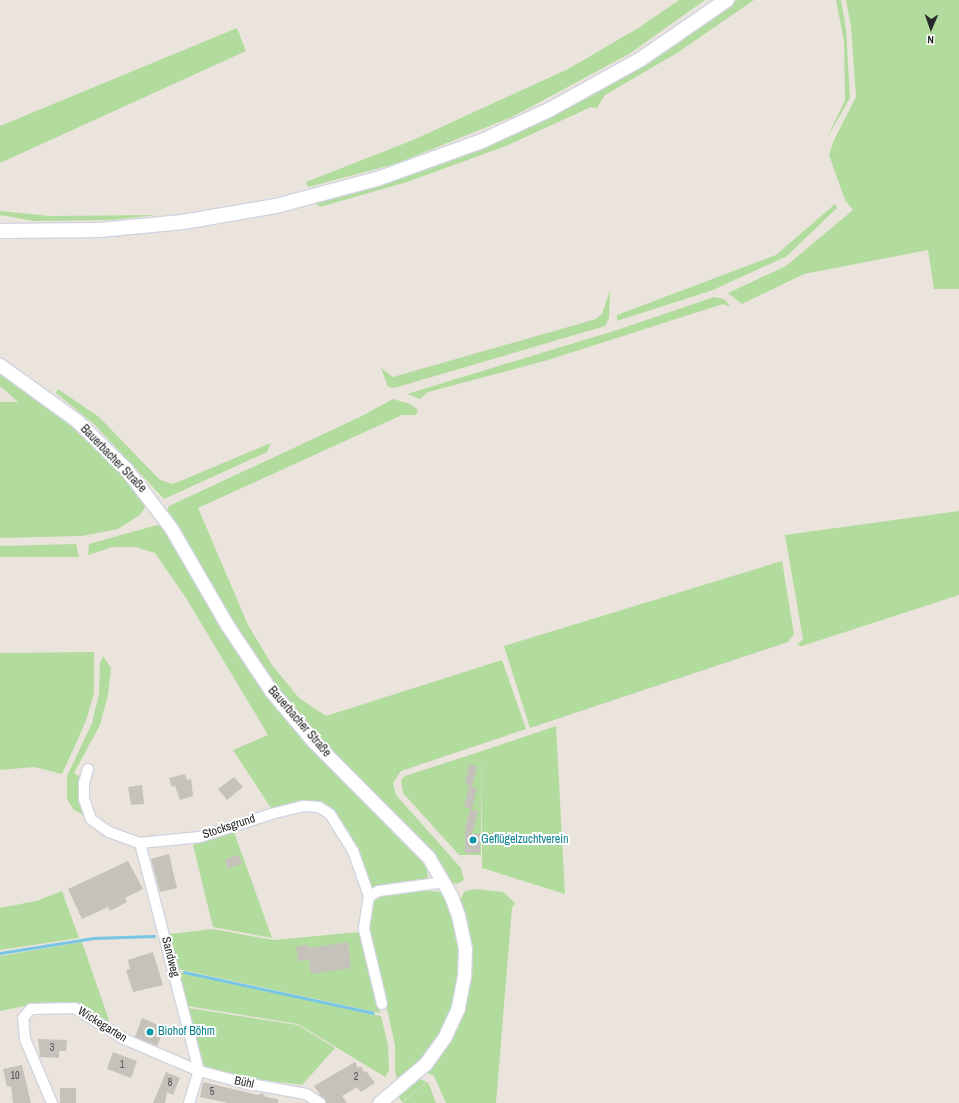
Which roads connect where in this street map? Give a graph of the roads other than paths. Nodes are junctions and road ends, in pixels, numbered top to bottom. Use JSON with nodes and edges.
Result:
{"nodes":[{"id":1,"x":727,"y":0,"type":"edge"},
{"id":2,"x":0,"y":225,"type":"edge"},
{"id":3,"x":0,"y":231,"type":"edge"},
{"id":4,"x":16,"y":231,"type":"junction"},
{"id":5,"x":0,"y":365,"type":"edge"},
{"id":6,"x":88,"y":769,"type":"dead end"},
{"id":7,"x":140,"y":843,"type":"junction"},
{"id":8,"x":444,"y":882,"type":"junction"},
{"id":9,"x":369,"y":896,"type":"junction"},
{"id":10,"x":382,"y":1004,"type":"dead end"},
{"id":11,"x":199,"y":1071,"type":"junction"},
{"id":12,"x":52,"y":1103,"type":"edge"},
{"id":13,"x":189,"y":1103,"type":"edge"},
{"id":14,"x":320,"y":1103,"type":"edge"},
{"id":15,"x":379,"y":1103,"type":"edge"}],
"edges":[{"from":1,"to":4,"type":"main road"},
{"from":2,"to":4,"type":"street"},
{"from":3,"to":4,"type":"main road"},
{"from":5,"to":8,"type":"street","name":"Bauerbacher Straße"},
{"from":6,"to":7,"type":"street","name":"Stocksgrund"},
{"from":7,"to":9,"type":"street","name":"Stocksgrund"},
{"from":7,"to":11,"type":"street","name":"Sandweg"},
{"from":8,"to":9,"type":"street"},
{"from":8,"to":15,"type":"street","name":"Bauerbacher Straße"},
{"from":9,"to":10,"type":"street","name":"Stocksgrund"},
{"from":11,"to":12,"type":"street","name":"Wickegarten"},
{"from":11,"to":13,"type":"street"},
{"from":11,"to":14,"type":"street","name":"Bühl"}]}
